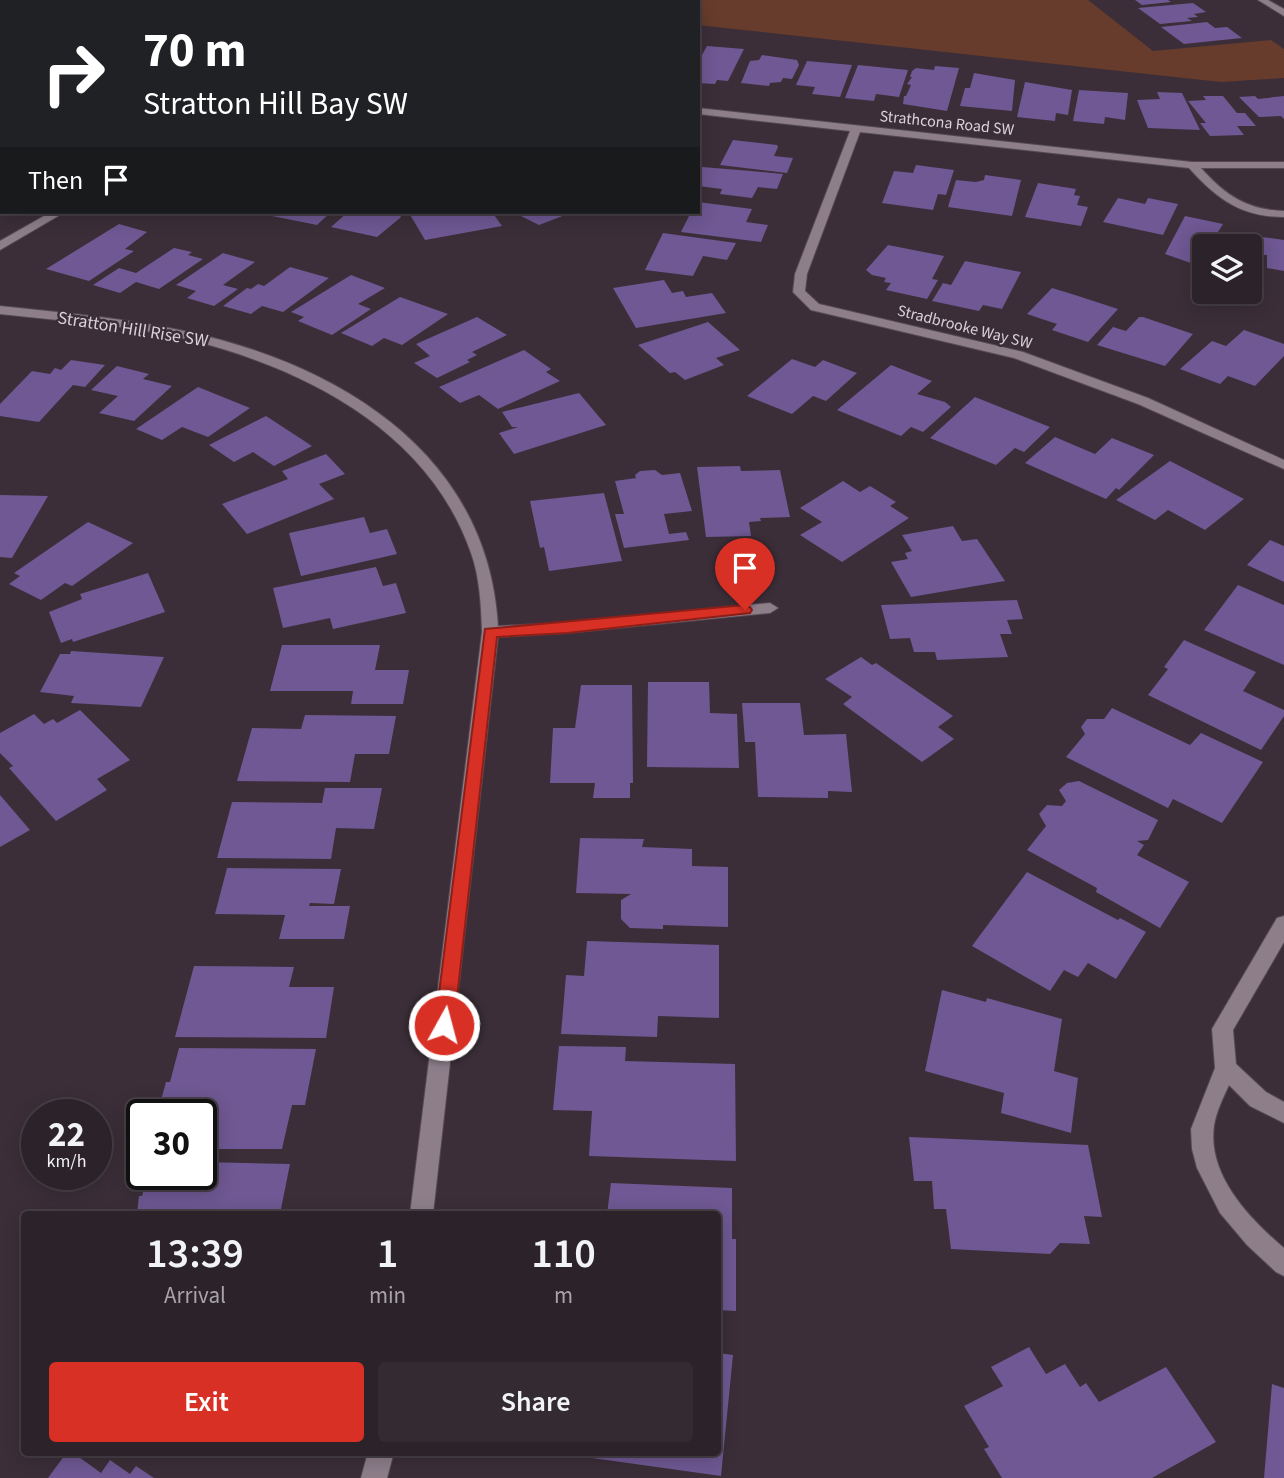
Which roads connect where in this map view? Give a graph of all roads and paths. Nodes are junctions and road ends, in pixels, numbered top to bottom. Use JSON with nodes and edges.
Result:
{"nodes":[{"id":1,"x":1262,"y":0,"type":"edge"},
{"id":2,"x":1279,"y":7,"type":"edge"},
{"id":3,"x":1284,"y":13,"type":"edge"},
{"id":4,"x":700,"y":111,"type":"edge"},
{"id":5,"x":856,"y":128,"type":"junction"},
{"id":6,"x":1192,"y":165,"type":"junction"},
{"id":7,"x":1284,"y":165,"type":"edge"},
{"id":8,"x":55,"y":214,"type":"edge"},
{"id":9,"x":1284,"y":214,"type":"edge"},
{"id":10,"x":0,"y":246,"type":"edge"},
{"id":11,"x":0,"y":310,"type":"edge"},
{"id":12,"x":1284,"y":465,"type":"edge"},
{"id":13,"x":771,"y":608,"type":"dead end"},
{"id":14,"x":490,"y":632,"type":"junction"},
{"id":15,"x":1284,"y":924,"type":"edge"},
{"id":16,"x":1226,"y":1068,"type":"junction"},
{"id":17,"x":1284,"y":1113,"type":"edge"},
{"id":18,"x":422,"y":1211,"type":"edge"},
{"id":19,"x":1284,"y":1264,"type":"edge"},
{"id":20,"x":380,"y":1456,"type":"edge"},
{"id":21,"x":374,"y":1478,"type":"edge"}],
"edges":[{"from":1,"to":2,"type":"street"},
{"from":2,"to":3,"type":"street"},
{"from":4,"to":5,"type":"street","name":"Strathcona Road SW"},
{"from":5,"to":6,"type":"street","name":"Strathcona Road SW"},
{"from":5,"to":12,"type":"street","name":"Stradbrooke Way SW"},
{"from":6,"to":7,"type":"street","name":"Strathcona Road SW"},
{"from":6,"to":9,"type":"street"},
{"from":8,"to":10,"type":"street"},
{"from":11,"to":14,"type":"street","name":"Stratton Hill Rise SW"},
{"from":13,"to":14,"type":"street"},
{"from":14,"to":18,"type":"street","name":"Stratton Hill Rise SW"},
{"from":15,"to":16,"type":"street"},
{"from":16,"to":17,"type":"street"},
{"from":16,"to":19,"type":"street"},
{"from":20,"to":21,"type":"street"}]}
